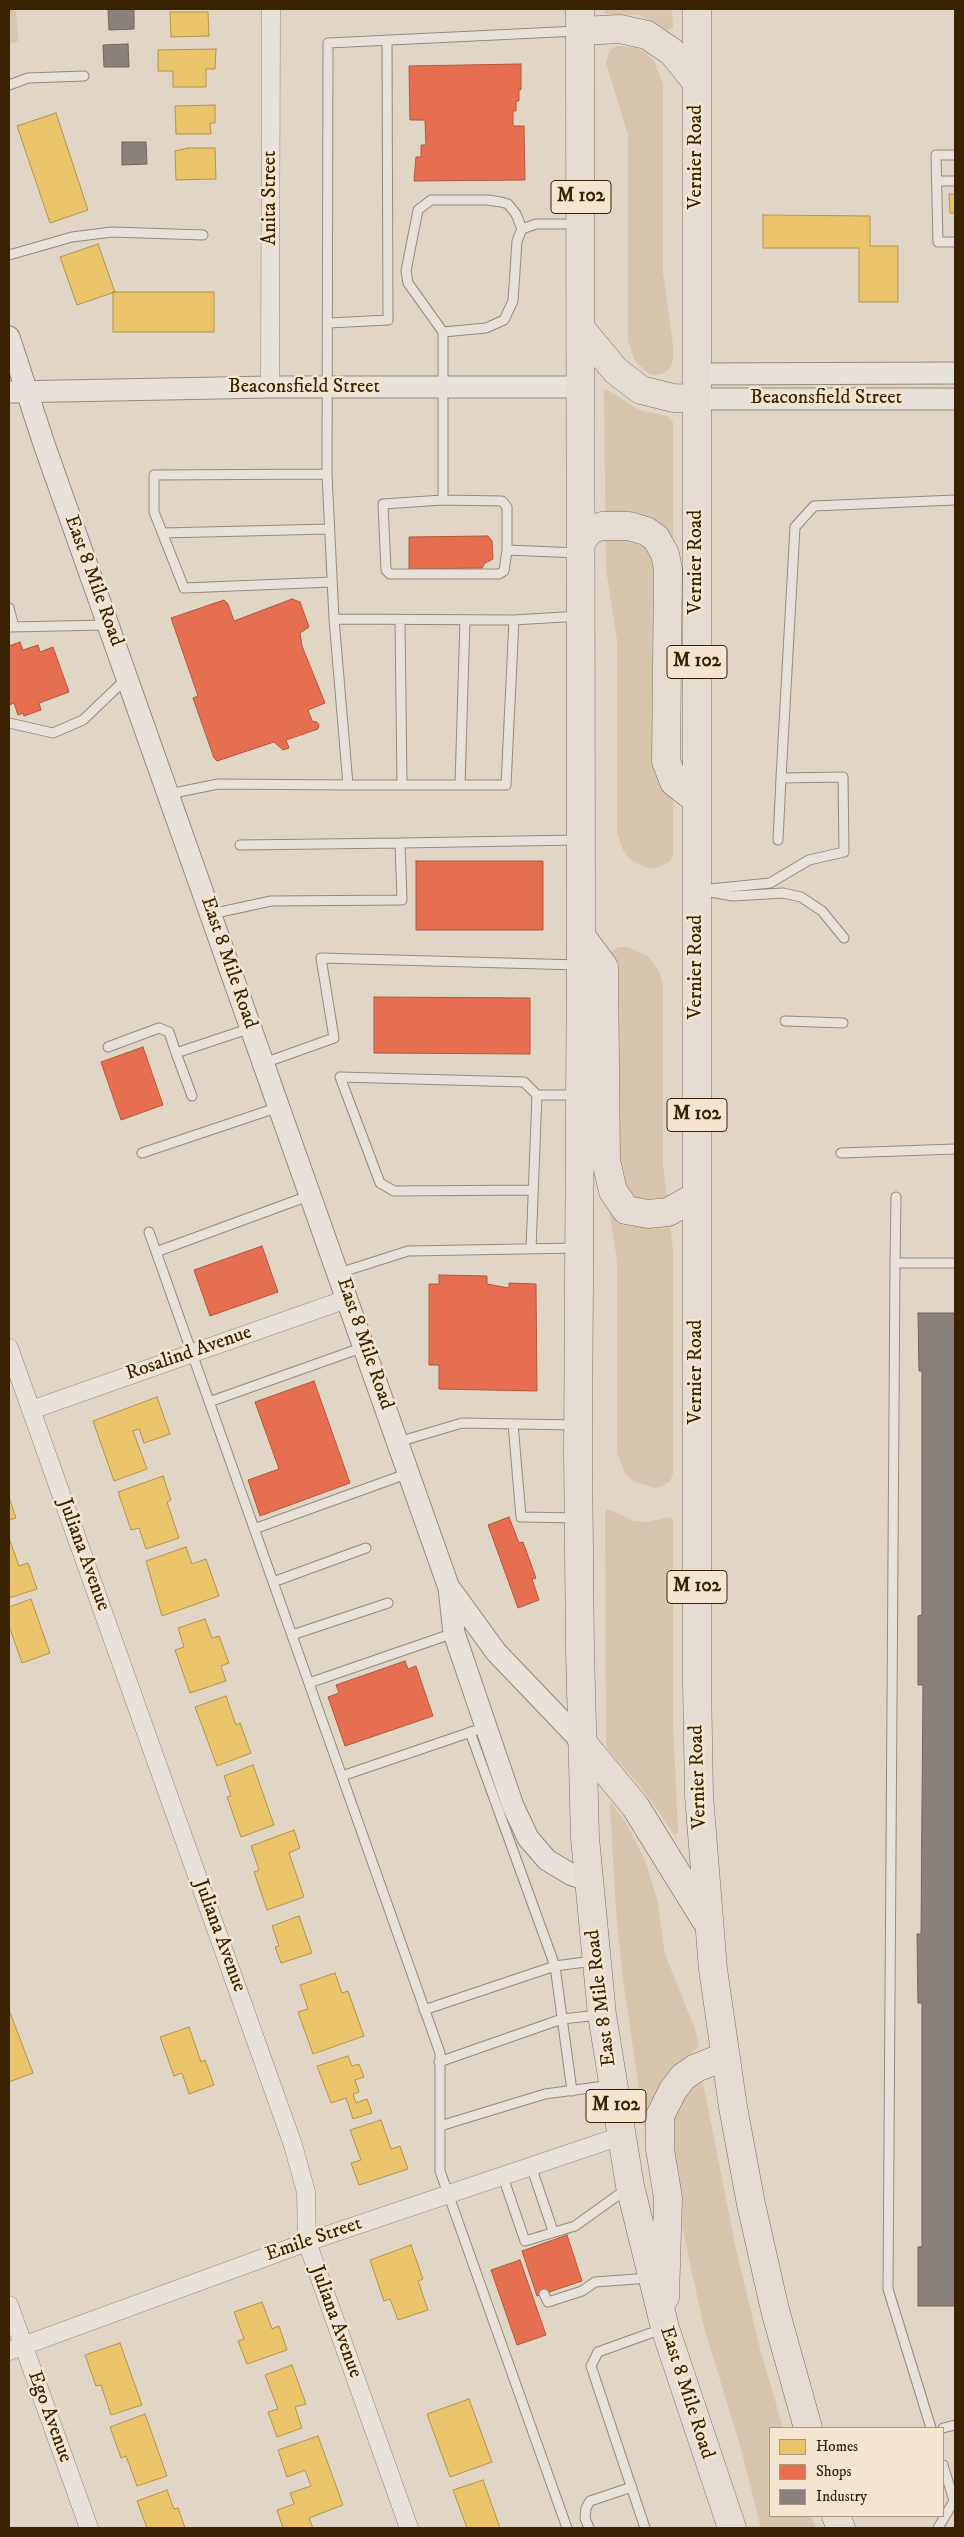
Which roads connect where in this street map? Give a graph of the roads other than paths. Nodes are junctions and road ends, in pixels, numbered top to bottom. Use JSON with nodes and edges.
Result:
{"nodes":[{"id":1,"x":271,"y":9,"type":"edge"},
{"id":2,"x":697,"y":9,"type":"edge"},
{"id":3,"x":580,"y":20,"type":"edge"},
{"id":4,"x":387,"y":40,"type":"junction"},
{"id":5,"x":84,"y":76,"type":"dead end"},
{"id":6,"x":696,"y":83,"type":"junction"},
{"id":7,"x":9,"y":85,"type":"edge"},
{"id":8,"x":955,"y":155,"type":"edge"},
{"id":9,"x":955,"y":181,"type":"edge"},
{"id":10,"x":936,"y":182,"type":"junction"},
{"id":11,"x":581,"y":224,"type":"junction"},
{"id":12,"x":522,"y":229,"type":"junction"},
{"id":13,"x":203,"y":235,"type":"dead end"},
{"id":14,"x":955,"y":242,"type":"edge"},
{"id":15,"x":9,"y":255,"type":"edge"},
{"id":16,"x":329,"y":323,"type":"junction"},
{"id":17,"x":581,"y":329,"type":"junction"},
{"id":18,"x":444,"y":332,"type":"junction"},
{"id":19,"x":9,"y":337,"type":"edge"},
{"id":20,"x":955,"y":373,"type":"edge"},
{"id":21,"x":696,"y":386,"type":"junction"},
{"id":22,"x":270,"y":387,"type":"junction"},
{"id":23,"x":444,"y":387,"type":"junction"},
{"id":24,"x":581,"y":387,"type":"junction"},
{"id":25,"x":326,"y":388,"type":"junction"},
{"id":26,"x":18,"y":392,"type":"edge"},
{"id":27,"x":955,"y":399,"type":"edge"},
{"id":28,"x":327,"y":474,"type":"junction"},
{"id":29,"x":444,"y":500,"type":"junction"},
{"id":30,"x":955,"y":500,"type":"edge"},
{"id":31,"x":329,"y":529,"type":"junction"},
{"id":32,"x":163,"y":533,"type":"junction"},
{"id":33,"x":581,"y":548,"type":"junction"},
{"id":34,"x":507,"y":550,"type":"junction"},
{"id":35,"x":332,"y":582,"type":"junction"},
{"id":36,"x":9,"y":608,"type":"edge"},
{"id":37,"x":581,"y":616,"type":"junction"},
{"id":38,"x":334,"y":620,"type":"junction"},
{"id":39,"x":400,"y":620,"type":"junction"},
{"id":40,"x":465,"y":620,"type":"junction"},
{"id":41,"x":514,"y":620,"type":"junction"},
{"id":42,"x":108,"y":625,"type":"junction"},
{"id":43,"x":11,"y":627,"type":"edge"},
{"id":44,"x":128,"y":678,"type":"junction"},
{"id":45,"x":9,"y":723,"type":"edge"},
{"id":46,"x":781,"y":778,"type":"junction"},
{"id":47,"x":348,"y":785,"type":"junction"},
{"id":48,"x":402,"y":785,"type":"junction"},
{"id":49,"x":460,"y":785,"type":"junction"},
{"id":50,"x":168,"y":794,"type":"junction"},
{"id":51,"x":697,"y":800,"type":"junction"},
{"id":52,"x":581,"y":840,"type":"junction"},
{"id":53,"x":778,"y":840,"type":"dead end"},
{"id":54,"x":400,"y":843,"type":"junction"},
{"id":55,"x":240,"y":845,"type":"dead end"},
{"id":56,"x":697,"y":890,"type":"junction"},
{"id":57,"x":212,"y":914,"type":"junction"},
{"id":58,"x":581,"y":936,"type":"junction"},
{"id":59,"x":844,"y":938,"type":"dead end"},
{"id":60,"x":581,"y":965,"type":"junction"},
{"id":61,"x":785,"y":1021,"type":"dead end"},
{"id":62,"x":843,"y":1023,"type":"dead end"},
{"id":63,"x":251,"y":1028,"type":"junction"},
{"id":64,"x":108,"y":1047,"type":"dead end"},
{"id":65,"x":176,"y":1053,"type":"junction"},
{"id":66,"x":263,"y":1063,"type":"junction"},
{"id":67,"x":537,"y":1095,"type":"junction"},
{"id":68,"x":581,"y":1095,"type":"junction"},
{"id":69,"x":192,"y":1096,"type":"dead end"},
{"id":70,"x":279,"y":1107,"type":"junction"},
{"id":71,"x":955,"y":1149,"type":"edge"},
{"id":72,"x":142,"y":1153,"type":"dead end"},
{"id":73,"x":841,"y":1153,"type":"dead end"},
{"id":74,"x":533,"y":1190,"type":"junction"},
{"id":75,"x":311,"y":1195,"type":"junction"},
{"id":76,"x":697,"y":1196,"type":"junction"},
{"id":77,"x":896,"y":1197,"type":"dead end"},
{"id":78,"x":149,"y":1232,"type":"dead end"},
{"id":79,"x":578,"y":1248,"type":"junction"},
{"id":80,"x":531,"y":1249,"type":"junction"},
{"id":81,"x":156,"y":1252,"type":"junction"},
{"id":82,"x":895,"y":1263,"type":"junction"},
{"id":83,"x":955,"y":1263,"type":"edge"},
{"id":84,"x":339,"y":1273,"type":"junction"},
{"id":85,"x":347,"y":1298,"type":"junction"},
{"id":86,"x":364,"y":1347,"type":"junction"},
{"id":87,"x":9,"y":1348,"type":"edge"},
{"id":88,"x":192,"y":1352,"type":"junction"},
{"id":89,"x":209,"y":1402,"type":"junction"},
{"id":90,"x":31,"y":1410,"type":"junction"},
{"id":91,"x":513,"y":1424,"type":"junction"},
{"id":92,"x":579,"y":1426,"type":"junction"},
{"id":93,"x":398,"y":1442,"type":"junction"},
{"id":94,"x":409,"y":1473,"type":"junction"},
{"id":95,"x":580,"y":1518,"type":"junction"},
{"id":96,"x":254,"y":1529,"type":"junction"},
{"id":97,"x":366,"y":1548,"type":"dead end"},
{"id":98,"x":273,"y":1582,"type":"junction"},
{"id":99,"x":449,"y":1588,"type":"junction"},
{"id":100,"x":388,"y":1603,"type":"dead end"},
{"id":101,"x":454,"y":1633,"type":"junction"},
{"id":102,"x":292,"y":1635,"type":"junction"},
{"id":103,"x":309,"y":1684,"type":"junction"},
{"id":104,"x":478,"y":1729,"type":"junction"},
{"id":105,"x":582,"y":1742,"type":"junction"},
{"id":106,"x":342,"y":1776,"type":"junction"},
{"id":107,"x":588,"y":1880,"type":"junction"},
{"id":108,"x":709,"y":1924,"type":"junction"},
{"id":109,"x":596,"y":1961,"type":"junction"},
{"id":110,"x":555,"y":1966,"type":"junction"},
{"id":111,"x":424,"y":2010,"type":"junction"},
{"id":112,"x":602,"y":2015,"type":"junction"},
{"id":113,"x":562,"y":2019,"type":"junction"},
{"id":114,"x":724,"y":2057,"type":"junction"},
{"id":115,"x":439,"y":2062,"type":"junction"},
{"id":116,"x":612,"y":2085,"type":"junction"},
{"id":117,"x":572,"y":2091,"type":"junction"},
{"id":118,"x":440,"y":2126,"type":"junction"},
{"id":119,"x":621,"y":2136,"type":"junction"},
{"id":120,"x":531,"y":2166,"type":"junction"},
{"id":121,"x":503,"y":2177,"type":"junction"},
{"id":122,"x":630,"y":2186,"type":"junction"},
{"id":123,"x":448,"y":2195,"type":"junction"},
{"id":124,"x":558,"y":2232,"type":"junction"},
{"id":125,"x":307,"y":2242,"type":"junction"},
{"id":126,"x":651,"y":2278,"type":"junction"},
{"id":127,"x":544,"y":2294,"type":"dead end"},
{"id":128,"x":9,"y":2305,"type":"edge"},
{"id":129,"x":665,"y":2328,"type":"junction"},
{"id":130,"x":16,"y":2348,"type":"edge"},
{"id":131,"x":808,"y":2427,"type":"edge"},
{"id":132,"x":931,"y":2427,"type":"edge"},
{"id":133,"x":944,"y":2468,"type":"edge"},
{"id":134,"x":632,"y":2487,"type":"junction"},
{"id":135,"x":954,"y":2500,"type":"edge"},
{"id":136,"x":89,"y":2528,"type":"edge"},
{"id":137,"x":409,"y":2528,"type":"edge"},
{"id":138,"x":567,"y":2528,"type":"edge"},
{"id":139,"x":589,"y":2528,"type":"edge"},
{"id":140,"x":645,"y":2528,"type":"edge"},
{"id":141,"x":732,"y":2528,"type":"edge"},
{"id":142,"x":938,"y":2528,"type":"edge"}],
"edges":[{"from":1,"to":22,"type":"street","name":"Anita Street"},
{"from":2,"to":6,"type":"highway","name":"Vernier Road","number":"M 102"},
{"from":3,"to":4,"type":"lane"},
{"from":3,"to":6,"type":"highway"},
{"from":3,"to":11,"type":"highway","number":"M 102"},
{"from":4,"to":16,"type":"lane"},
{"from":4,"to":16,"type":"lane"},
{"from":5,"to":7,"type":"lane"},
{"from":6,"to":21,"type":"highway","name":"Vernier Road","number":"M 102"},
{"from":8,"to":10,"type":"lane"},
{"from":9,"to":10,"type":"lane"},
{"from":10,"to":14,"type":"lane"},
{"from":11,"to":12,"type":"lane"},
{"from":11,"to":17,"type":"highway","number":"M 102"},
{"from":12,"to":18,"type":"lane"},
{"from":12,"to":18,"type":"lane"},
{"from":13,"to":15,"type":"lane"},
{"from":16,"to":25,"type":"lane"},
{"from":17,"to":21,"type":"highway"},
{"from":17,"to":24,"type":"highway","number":"M 102"},
{"from":18,"to":23,"type":"lane"},
{"from":19,"to":26,"type":"street","name":"East 8 Mile Road"},
{"from":20,"to":21,"type":"street","name":"Beaconsfield Street"},
{"from":21,"to":27,"type":"street","name":"Beaconsfield Street"},
{"from":21,"to":51,"type":"highway","name":"Vernier Road","number":"M 102"},
{"from":22,"to":25,"type":"street","name":"Beaconsfield Street"},
{"from":22,"to":26,"type":"street","name":"Beaconsfield Street"},
{"from":23,"to":24,"type":"street","name":"Beaconsfield Street"},
{"from":23,"to":25,"type":"street","name":"Beaconsfield Street"},
{"from":23,"to":29,"type":"lane"},
{"from":24,"to":33,"type":"highway","number":"M 102"},
{"from":25,"to":28,"type":"lane"},
{"from":26,"to":42,"type":"street","name":"East 8 Mile Road"},
{"from":28,"to":31,"type":"lane"},
{"from":28,"to":32,"type":"lane"},
{"from":29,"to":34,"type":"lane"},
{"from":29,"to":34,"type":"lane"},
{"from":30,"to":46,"type":"lane"},
{"from":31,"to":32,"type":"lane"},
{"from":31,"to":35,"type":"lane"},
{"from":32,"to":35,"type":"lane"},
{"from":33,"to":34,"type":"lane"},
{"from":33,"to":37,"type":"highway","number":"M 102"},
{"from":33,"to":51,"type":"highway"},
{"from":35,"to":38,"type":"lane"},
{"from":36,"to":43,"type":"lane"},
{"from":37,"to":41,"type":"lane"},
{"from":37,"to":52,"type":"highway","number":"M 102"},
{"from":38,"to":39,"type":"lane"},
{"from":38,"to":47,"type":"lane"},
{"from":39,"to":40,"type":"lane"},
{"from":39,"to":48,"type":"lane"},
{"from":40,"to":41,"type":"lane"},
{"from":40,"to":49,"type":"lane"},
{"from":41,"to":49,"type":"lane"},
{"from":42,"to":43,"type":"lane"},
{"from":42,"to":44,"type":"street","name":"East 8 Mile Road"},
{"from":44,"to":45,"type":"lane"},
{"from":44,"to":50,"type":"street","name":"East 8 Mile Road"},
{"from":46,"to":53,"type":"lane"},
{"from":46,"to":56,"type":"lane"},
{"from":47,"to":48,"type":"lane"},
{"from":47,"to":50,"type":"lane"},
{"from":48,"to":49,"type":"lane"},
{"from":50,"to":57,"type":"street","name":"East 8 Mile Road"},
{"from":51,"to":56,"type":"highway","name":"Vernier Road","number":"M 102"},
{"from":52,"to":54,"type":"lane"},
{"from":52,"to":58,"type":"highway","number":"M 102"},
{"from":54,"to":55,"type":"lane"},
{"from":54,"to":57,"type":"lane"},
{"from":56,"to":59,"type":"lane"},
{"from":56,"to":76,"type":"highway","name":"Vernier Road","number":"M 102"},
{"from":57,"to":63,"type":"street","name":"East 8 Mile Road"},
{"from":58,"to":60,"type":"highway","number":"M 102"},
{"from":58,"to":76,"type":"highway"},
{"from":60,"to":66,"type":"lane"},
{"from":60,"to":68,"type":"highway","number":"M 102"},
{"from":61,"to":62,"type":"lane"},
{"from":63,"to":65,"type":"lane"},
{"from":63,"to":66,"type":"street","name":"East 8 Mile Road"},
{"from":64,"to":65,"type":"lane"},
{"from":65,"to":69,"type":"lane"},
{"from":66,"to":70,"type":"street","name":"East 8 Mile Road"},
{"from":67,"to":68,"type":"lane"},
{"from":67,"to":74,"type":"lane"},
{"from":67,"to":74,"type":"lane"},
{"from":68,"to":79,"type":"highway","number":"M 102"},
{"from":70,"to":72,"type":"lane"},
{"from":70,"to":75,"type":"street","name":"East 8 Mile Road"},
{"from":71,"to":73,"type":"lane"},
{"from":74,"to":80,"type":"lane"},
{"from":75,"to":81,"type":"lane"},
{"from":75,"to":84,"type":"street","name":"East 8 Mile Road"},
{"from":76,"to":108,"type":"highway","name":"Vernier Road","number":"M 102"},
{"from":77,"to":82,"type":"lane"},
{"from":78,"to":81,"type":"lane"},
{"from":79,"to":80,"type":"lane"},
{"from":79,"to":92,"type":"highway","number":"M 102"},
{"from":80,"to":84,"type":"lane"},
{"from":81,"to":88,"type":"lane"},
{"from":82,"to":83,"type":"lane"},
{"from":82,"to":132,"type":"lane"},
{"from":84,"to":85,"type":"street","name":"East 8 Mile Road"},
{"from":85,"to":86,"type":"street","name":"East 8 Mile Road"},
{"from":85,"to":88,"type":"street","name":"Rosalind Avenue"},
{"from":86,"to":89,"type":"lane"},
{"from":86,"to":93,"type":"street","name":"East 8 Mile Road"},
{"from":87,"to":90,"type":"street","name":"Juliana Avenue"},
{"from":88,"to":89,"type":"lane"},
{"from":88,"to":90,"type":"street","name":"Rosalind Avenue"},
{"from":89,"to":96,"type":"lane"},
{"from":90,"to":125,"type":"street","name":"Juliana Avenue"},
{"from":91,"to":92,"type":"lane"},
{"from":91,"to":93,"type":"lane"},
{"from":91,"to":95,"type":"lane"},
{"from":92,"to":95,"type":"highway","number":"M 102"},
{"from":93,"to":94,"type":"street","name":"East 8 Mile Road"},
{"from":94,"to":96,"type":"lane"},
{"from":94,"to":99,"type":"street","name":"East 8 Mile Road"},
{"from":95,"to":105,"type":"highway","number":"M 102"},
{"from":96,"to":98,"type":"lane"},
{"from":97,"to":98,"type":"lane"},
{"from":98,"to":102,"type":"lane"},
{"from":99,"to":101,"type":"street","name":"East 8 Mile Road"},
{"from":99,"to":105,"type":"street","name":"East 8 Mile Road"},
{"from":100,"to":102,"type":"lane"},
{"from":101,"to":103,"type":"lane"},
{"from":101,"to":104,"type":"street","name":"East 8 Mile Road"},
{"from":102,"to":103,"type":"lane"},
{"from":103,"to":106,"type":"lane"},
{"from":104,"to":106,"type":"lane"},
{"from":104,"to":107,"type":"street","name":"East 8 Mile Road"},
{"from":104,"to":110,"type":"lane"},
{"from":105,"to":107,"type":"highway","number":"M 102"},
{"from":105,"to":108,"type":"highway"},
{"from":106,"to":111,"type":"lane"},
{"from":107,"to":109,"type":"highway","name":"East 8 Mile Road","number":"M 102"},
{"from":108,"to":114,"type":"highway","number":"M 102"},
{"from":109,"to":110,"type":"lane"},
{"from":109,"to":112,"type":"highway","name":"East 8 Mile Road","number":"M 102"},
{"from":110,"to":111,"type":"lane"},
{"from":110,"to":113,"type":"lane"},
{"from":111,"to":115,"type":"lane"},
{"from":112,"to":113,"type":"lane"},
{"from":112,"to":116,"type":"highway","name":"East 8 Mile Road","number":"M 102"},
{"from":113,"to":115,"type":"lane"},
{"from":113,"to":117,"type":"lane"},
{"from":114,"to":129,"type":"highway"},
{"from":114,"to":131,"type":"highway","number":"M 102"},
{"from":115,"to":118,"type":"lane"},
{"from":116,"to":117,"type":"lane"},
{"from":116,"to":119,"type":"highway","name":"East 8 Mile Road","number":"M 102"},
{"from":117,"to":118,"type":"lane"},
{"from":118,"to":123,"type":"lane"},
{"from":119,"to":120,"type":"street","name":"Emile Street"},
{"from":119,"to":122,"type":"highway","name":"East 8 Mile Road","number":"M 102"},
{"from":120,"to":121,"type":"street","name":"Emile Street"},
{"from":120,"to":124,"type":"lane"},
{"from":121,"to":123,"type":"street","name":"Emile Street"},
{"from":121,"to":124,"type":"lane"},
{"from":122,"to":124,"type":"lane"},
{"from":122,"to":126,"type":"highway","name":"East 8 Mile Road","number":"M 102"},
{"from":123,"to":125,"type":"street","name":"Emile Street"},
{"from":123,"to":138,"type":"lane"},
{"from":125,"to":130,"type":"street","name":"Emile Street"},
{"from":125,"to":137,"type":"street","name":"Juliana Avenue"},
{"from":126,"to":127,"type":"lane"},
{"from":126,"to":129,"type":"highway","name":"East 8 Mile Road","number":"M 102"},
{"from":128,"to":130,"type":"street","name":"Ego Avenue"},
{"from":129,"to":134,"type":"lane"},
{"from":129,"to":141,"type":"highway","name":"East 8 Mile Road","number":"M 102"},
{"from":130,"to":136,"type":"street","name":"Ego Avenue"},
{"from":133,"to":135,"type":"lane"},
{"from":134,"to":139,"type":"lane"},
{"from":134,"to":140,"type":"lane"},
{"from":135,"to":142,"type":"lane"}]}
